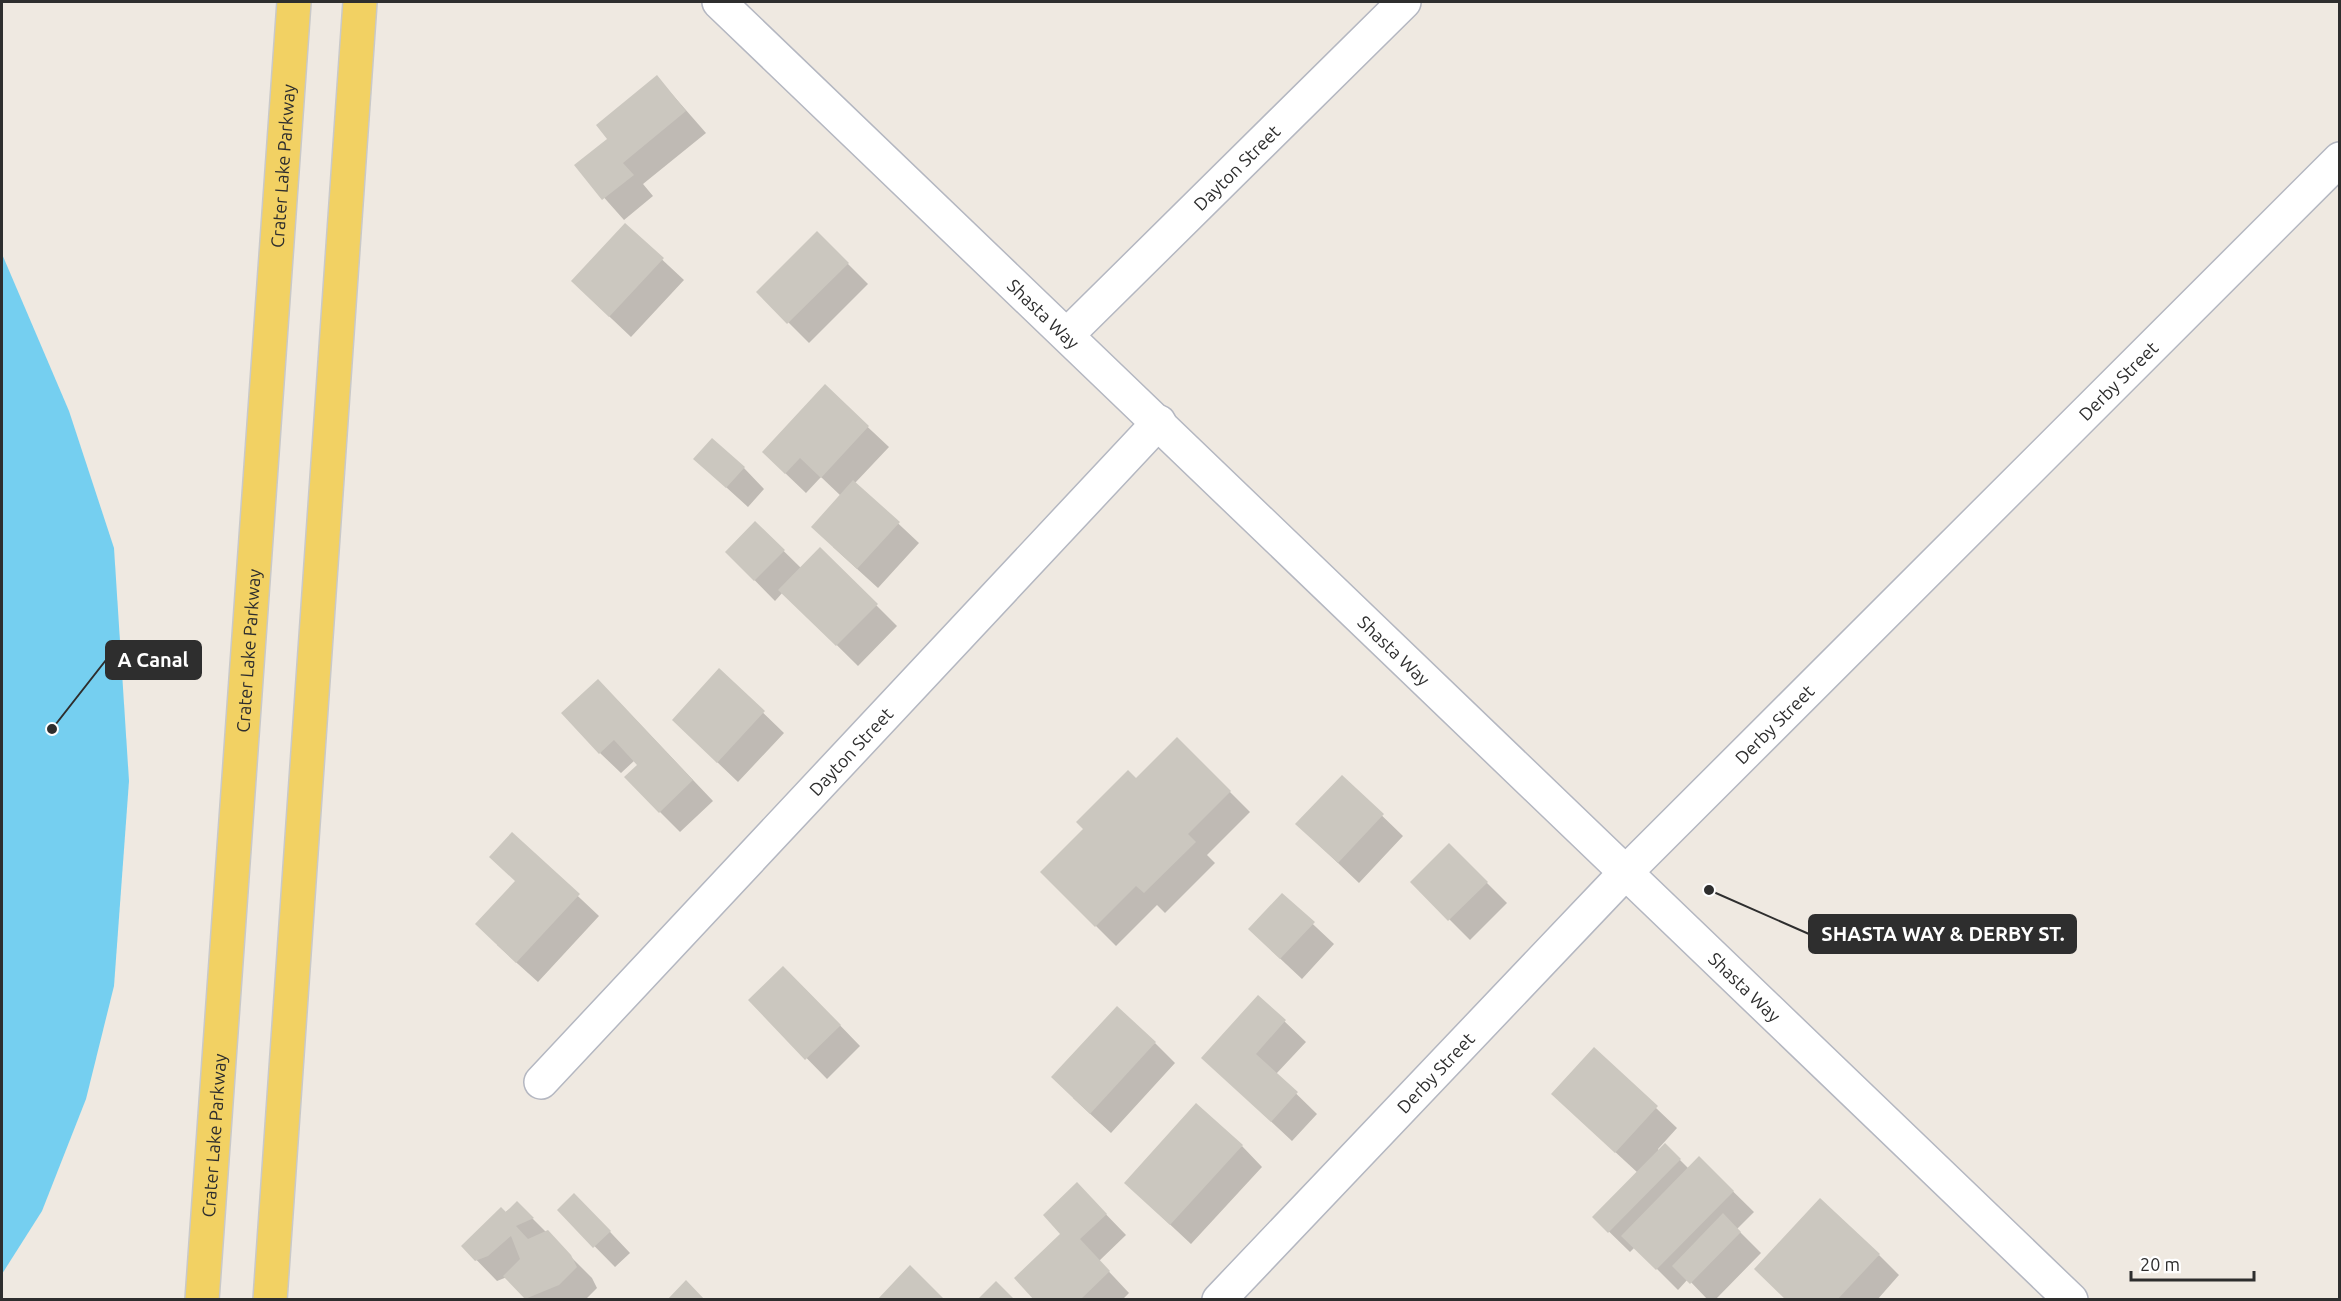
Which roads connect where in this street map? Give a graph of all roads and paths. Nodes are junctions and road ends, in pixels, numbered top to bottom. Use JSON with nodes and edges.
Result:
{"nodes":[{"id":1,"x":294,"y":2,"type":"edge"},
{"id":2,"x":360,"y":2,"type":"edge"},
{"id":3,"x":719,"y":2,"type":"edge"},
{"id":4,"x":1404,"y":2,"type":"edge"},
{"id":5,"x":2340,"y":159,"type":"edge"},
{"id":6,"x":1068,"y":334,"type":"junction"},
{"id":7,"x":1159,"y":422,"type":"junction"},
{"id":8,"x":1626,"y":871,"type":"junction"},
{"id":9,"x":541,"y":1082,"type":"dead end"},
{"id":10,"x":202,"y":1299,"type":"edge"},
{"id":11,"x":270,"y":1299,"type":"edge"},
{"id":12,"x":1220,"y":1299,"type":"edge"},
{"id":13,"x":2071,"y":1299,"type":"edge"}],
"edges":[{"from":1,"to":10,"type":"main road","name":"Crater Lake Parkway"},
{"from":2,"to":11,"type":"main road"},
{"from":3,"to":6,"type":"street","name":"Shasta Way"},
{"from":4,"to":6,"type":"street","name":"Dayton Street"},
{"from":5,"to":8,"type":"street","name":"Derby Street"},
{"from":6,"to":7,"type":"street","name":"Shasta Way"},
{"from":7,"to":8,"type":"street","name":"Shasta Way"},
{"from":7,"to":9,"type":"street","name":"Dayton Street"},
{"from":8,"to":12,"type":"street","name":"Derby Street"},
{"from":8,"to":13,"type":"street","name":"Shasta Way"}]}
